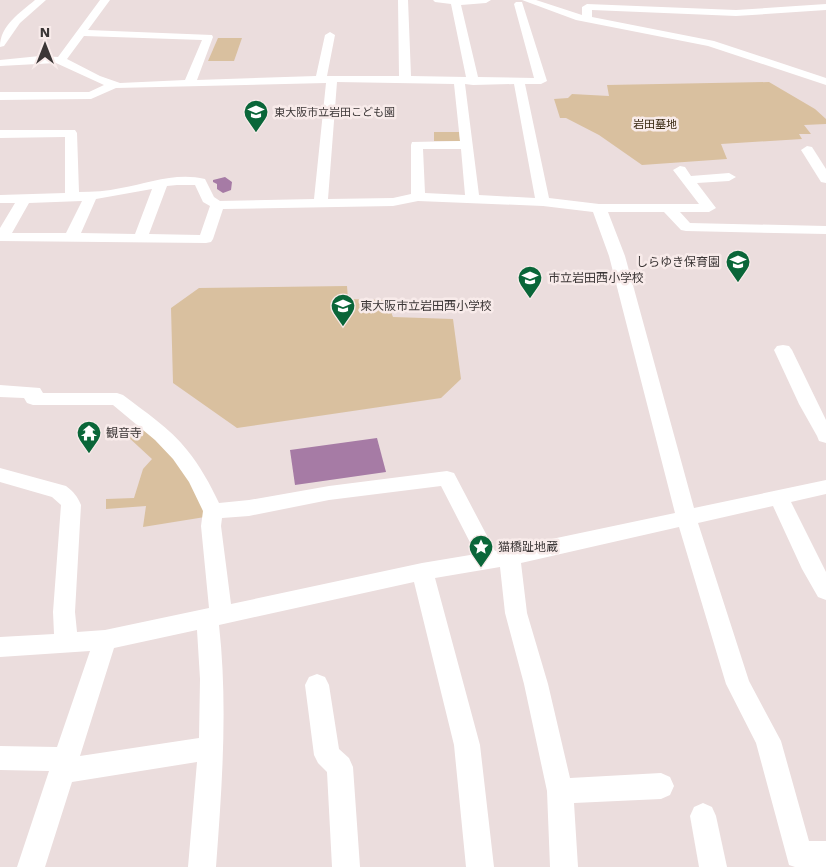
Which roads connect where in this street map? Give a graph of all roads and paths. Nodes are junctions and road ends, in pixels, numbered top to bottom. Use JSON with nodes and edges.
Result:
{"nodes":[{"id":1,"x":41,"y":0,"type":"edge"},
{"id":2,"x":105,"y":0,"type":"edge"},
{"id":3,"x":403,"y":0,"type":"edge"},
{"id":4,"x":438,"y":0,"type":"edge"},
{"id":5,"x":486,"y":0,"type":"edge"},
{"id":6,"x":821,"y":0,"type":"edge"},
{"id":7,"x":455,"y":2,"type":"junction"},
{"id":8,"x":523,"y":2,"type":"edge"},
{"id":9,"x":826,"y":6,"type":"edge"},
{"id":10,"x":587,"y":18,"type":"junction"},
{"id":11,"x":80,"y":33,"type":"junction"},
{"id":12,"x":330,"y":35,"type":"dead end"},
{"id":13,"x":0,"y":44,"type":"edge"},
{"id":14,"x":61,"y":60,"type":"junction"},
{"id":15,"x":0,"y":64,"type":"edge"},
{"id":16,"x":326,"y":79,"type":"junction"},
{"id":17,"x":405,"y":80,"type":"junction"},
{"id":18,"x":459,"y":82,"type":"junction"},
{"id":19,"x":473,"y":82,"type":"junction"},
{"id":20,"x":519,"y":82,"type":"junction"},
{"id":21,"x":826,"y":82,"type":"edge"},
{"id":22,"x":190,"y":83,"type":"junction"},
{"id":23,"x":114,"y":85,"type":"junction"},
{"id":24,"x":0,"y":96,"type":"edge"},
{"id":25,"x":0,"y":134,"type":"edge"},
{"id":26,"x":468,"y":145,"type":"junction"},
{"id":27,"x":807,"y":150,"type":"dead end"},
{"id":28,"x":729,"y":177,"type":"dead end"},
{"id":29,"x":826,"y":179,"type":"edge"},
{"id":30,"x":161,"y":183,"type":"junction"},
{"id":31,"x":91,"y":196,"type":"junction"},
{"id":32,"x":72,"y":197,"type":"junction"},
{"id":33,"x":418,"y":197,"type":"junction"},
{"id":34,"x":0,"y":199,"type":"edge"},
{"id":35,"x":24,"y":199,"type":"junction"},
{"id":36,"x":473,"y":200,"type":"junction"},
{"id":37,"x":321,"y":202,"type":"junction"},
{"id":38,"x":543,"y":202,"type":"junction"},
{"id":39,"x":217,"y":205,"type":"junction"},
{"id":40,"x":599,"y":208,"type":"junction"},
{"id":41,"x":668,"y":208,"type":"junction"},
{"id":42,"x":826,"y":230,"type":"edge"},
{"id":43,"x":1,"y":237,"type":"edge"},
{"id":44,"x":71,"y":238,"type":"junction"},
{"id":45,"x":140,"y":239,"type":"junction"},
{"id":46,"x":783,"y":350,"type":"dead end"},
{"id":47,"x":0,"y":391,"type":"edge"},
{"id":48,"x":826,"y":436,"type":"edge"},
{"id":49,"x":0,"y":474,"type":"edge"},
{"id":50,"x":826,"y":487,"type":"edge"},
{"id":51,"x":779,"y":497,"type":"junction"},
{"id":52,"x":213,"y":511,"type":"junction"},
{"id":53,"x":686,"y":516,"type":"junction"},
{"id":54,"x":499,"y":558,"type":"junction"},
{"id":55,"x":422,"y":572,"type":"junction"},
{"id":56,"x":826,"y":591,"type":"edge"},
{"id":57,"x":214,"y":615,"type":"junction"},
{"id":58,"x":105,"y":640,"type":"junction"},
{"id":59,"x":66,"y":642,"type":"junction"},
{"id":60,"x":0,"y":647,"type":"edge"},
{"id":61,"x":317,"y":686,"type":"dead end"},
{"id":62,"x":212,"y":748,"type":"junction"},
{"id":63,"x":0,"y":758,"type":"edge"},
{"id":64,"x":64,"y":765,"type":"junction"},
{"id":65,"x":661,"y":786,"type":"dead end"},
{"id":66,"x":560,"y":791,"type":"junction"},
{"id":67,"x":703,"y":816,"type":"dead end"},
{"id":68,"x":826,"y":855,"type":"edge"},
{"id":69,"x":31,"y":867,"type":"edge"},
{"id":70,"x":202,"y":867,"type":"edge"},
{"id":71,"x":346,"y":867,"type":"edge"},
{"id":72,"x":480,"y":867,"type":"edge"},
{"id":73,"x":564,"y":867,"type":"edge"},
{"id":74,"x":713,"y":867,"type":"edge"}],
"edges":[{"from":1,"to":13,"type":"street"},
{"from":2,"to":11,"type":"street"},
{"from":3,"to":17,"type":"street"},
{"from":4,"to":7,"type":"street"},
{"from":5,"to":7,"type":"street"},
{"from":6,"to":9,"type":"street"},
{"from":7,"to":19,"type":"street"},
{"from":8,"to":10,"type":"street"},
{"from":8,"to":20,"type":"street"},
{"from":9,"to":10,"type":"street"},
{"from":10,"to":21,"type":"street"},
{"from":11,"to":14,"type":"street"},
{"from":11,"to":22,"type":"street"},
{"from":12,"to":16,"type":"street"},
{"from":14,"to":15,"type":"street"},
{"from":14,"to":23,"type":"street"},
{"from":16,"to":17,"type":"street"},
{"from":16,"to":22,"type":"street"},
{"from":16,"to":37,"type":"street"},
{"from":17,"to":18,"type":"street"},
{"from":18,"to":19,"type":"street"},
{"from":18,"to":26,"type":"street"},
{"from":19,"to":20,"type":"street"},
{"from":20,"to":38,"type":"street"},
{"from":22,"to":23,"type":"street"},
{"from":23,"to":24,"type":"street"},
{"from":25,"to":32,"type":"street"},
{"from":26,"to":33,"type":"street"},
{"from":26,"to":36,"type":"street"},
{"from":27,"to":29,"type":"street"},
{"from":28,"to":41,"type":"street"},
{"from":30,"to":31,"type":"street"},
{"from":30,"to":39,"type":"street"},
{"from":30,"to":45,"type":"street"},
{"from":31,"to":32,"type":"street"},
{"from":31,"to":44,"type":"street"},
{"from":32,"to":35,"type":"street"},
{"from":33,"to":36,"type":"street"},
{"from":33,"to":37,"type":"street"},
{"from":34,"to":35,"type":"street"},
{"from":35,"to":43,"type":"street"},
{"from":36,"to":38,"type":"street"},
{"from":37,"to":39,"type":"street"},
{"from":38,"to":40,"type":"street"},
{"from":39,"to":45,"type":"street"},
{"from":40,"to":41,"type":"street"},
{"from":40,"to":53,"type":"street"},
{"from":41,"to":42,"type":"street"},
{"from":43,"to":44,"type":"street"},
{"from":44,"to":45,"type":"street"},
{"from":46,"to":48,"type":"street"},
{"from":47,"to":52,"type":"street"},
{"from":49,"to":59,"type":"street"},
{"from":50,"to":51,"type":"street"},
{"from":51,"to":53,"type":"street"},
{"from":51,"to":56,"type":"street"},
{"from":52,"to":54,"type":"street"},
{"from":52,"to":57,"type":"street"},
{"from":53,"to":54,"type":"street"},
{"from":53,"to":68,"type":"street"},
{"from":54,"to":55,"type":"street"},
{"from":54,"to":66,"type":"street"},
{"from":55,"to":57,"type":"street"},
{"from":55,"to":72,"type":"street"},
{"from":57,"to":58,"type":"street"},
{"from":57,"to":62,"type":"street"},
{"from":58,"to":59,"type":"street"},
{"from":58,"to":64,"type":"street"},
{"from":59,"to":60,"type":"street"},
{"from":61,"to":71,"type":"street"},
{"from":62,"to":64,"type":"street"},
{"from":62,"to":70,"type":"street"},
{"from":63,"to":64,"type":"street"},
{"from":64,"to":69,"type":"street"},
{"from":65,"to":66,"type":"street"},
{"from":66,"to":73,"type":"street"},
{"from":67,"to":74,"type":"street"}]}
